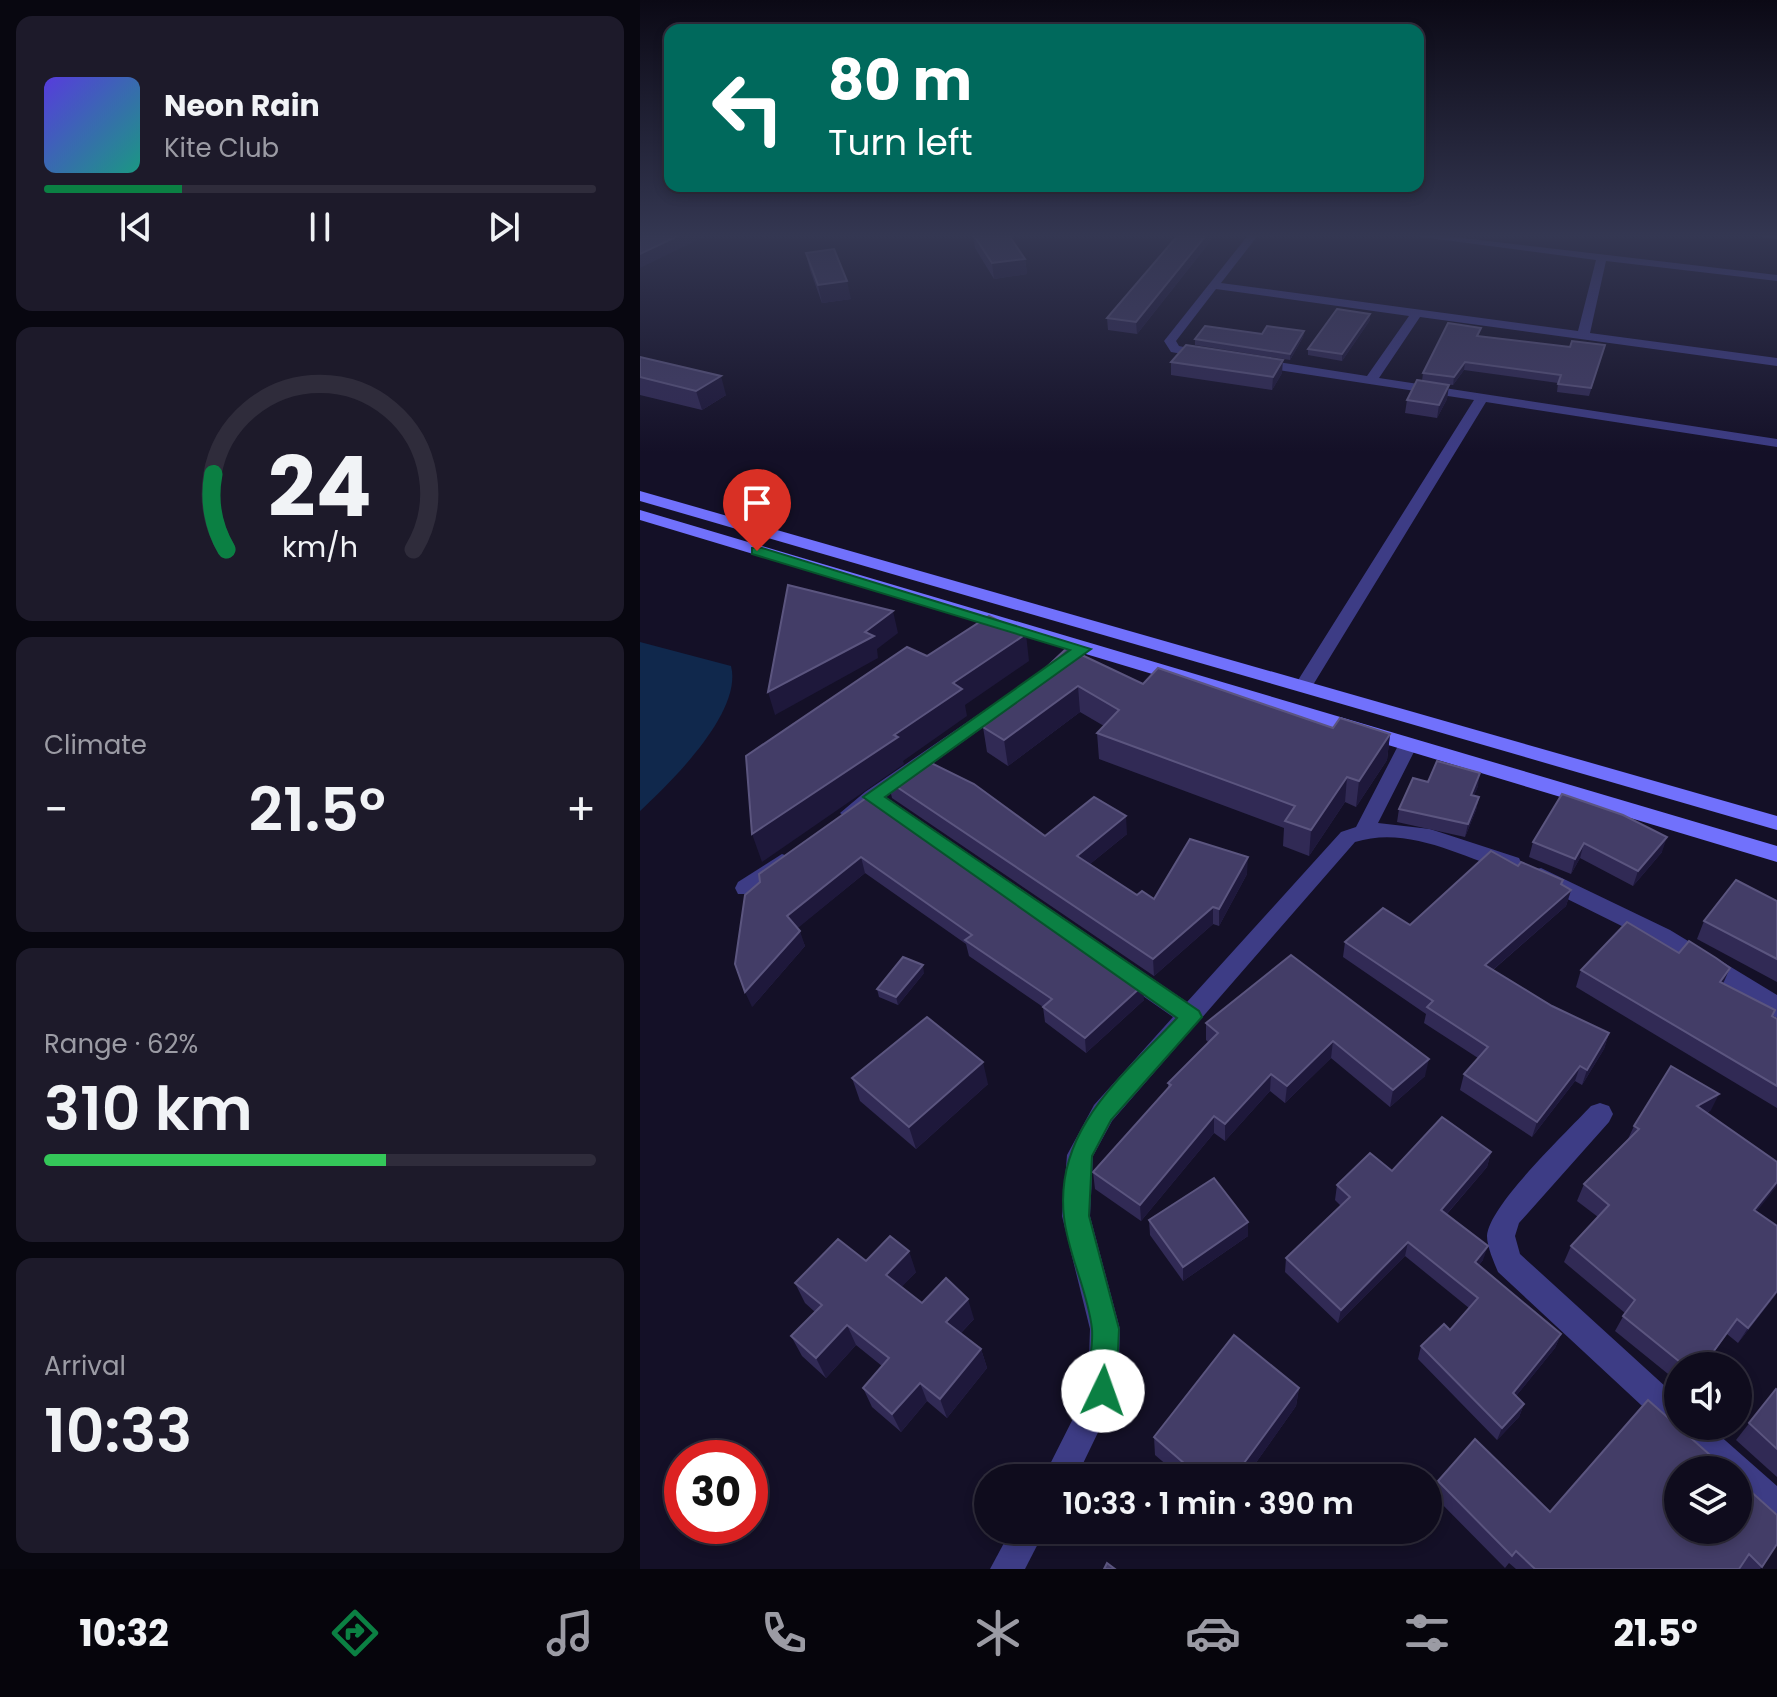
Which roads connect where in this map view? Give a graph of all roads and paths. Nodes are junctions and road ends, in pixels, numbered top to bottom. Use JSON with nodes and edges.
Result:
{"nodes":[{"id":1,"x":1199,"y":307,"type":"edge"},
{"id":2,"x":1374,"y":307,"type":"edge"},
{"id":3,"x":1590,"y":307,"type":"edge"},
{"id":4,"x":1417,"y":313,"type":"junction"},
{"id":5,"x":1583,"y":336,"type":"junction"},
{"id":6,"x":1225,"y":359,"type":"edge"},
{"id":7,"x":1240,"y":361,"type":"edge"},
{"id":8,"x":1777,"y":362,"type":"edge"},
{"id":9,"x":1371,"y":380,"type":"junction"},
{"id":10,"x":1483,"y":397,"type":"junction"},
{"id":11,"x":1777,"y":443,"type":"edge"},
{"id":12,"x":640,"y":496,"type":"edge"},
{"id":13,"x":640,"y":515,"type":"edge"},
{"id":14,"x":1083,"y":649,"type":"junction"},
{"id":15,"x":1304,"y":685,"type":"junction"},
{"id":16,"x":1408,"y":744,"type":"junction"},
{"id":17,"x":872,"y":797,"type":"junction"},
{"id":18,"x":1777,"y":823,"type":"edge"},
{"id":19,"x":834,"y":824,"type":"edge"},
{"id":20,"x":1365,"y":829,"type":"junction"},
{"id":21,"x":796,"y":851,"type":"edge"},
{"id":22,"x":1777,"y":854,"type":"edge"},
{"id":23,"x":746,"y":888,"type":"dead end"},
{"id":24,"x":1777,"y":1008,"type":"edge"},
{"id":25,"x":1191,"y":1017,"type":"junction"},
{"id":26,"x":1600,"y":1114,"type":"dead end"},
{"id":27,"x":1664,"y":1406,"type":"edge"},
{"id":28,"x":1702,"y":1440,"type":"edge"},
{"id":29,"x":1719,"y":1456,"type":"edge"},
{"id":30,"x":1066,"y":1464,"type":"edge"},
{"id":31,"x":1752,"y":1485,"type":"edge"},
{"id":32,"x":1777,"y":1508,"type":"edge"},
{"id":33,"x":1021,"y":1544,"type":"edge"},
{"id":34,"x":1007,"y":1569,"type":"edge"}],
"edges":[{"from":1,"to":6,"type":"street"},
{"from":2,"to":4,"type":"street"},
{"from":3,"to":5,"type":"street"},
{"from":4,"to":5,"type":"street"},
{"from":4,"to":9,"type":"street"},
{"from":5,"to":8,"type":"street"},
{"from":7,"to":9,"type":"street"},
{"from":9,"to":10,"type":"street"},
{"from":10,"to":11,"type":"street"},
{"from":10,"to":15,"type":"street"},
{"from":12,"to":15,"type":"main road"},
{"from":13,"to":14,"type":"main road"},
{"from":14,"to":16,"type":"main road"},
{"from":14,"to":17,"type":"street"},
{"from":15,"to":18,"type":"main road"},
{"from":16,"to":20,"type":"street"},
{"from":16,"to":22,"type":"main road"},
{"from":17,"to":19,"type":"street"},
{"from":17,"to":25,"type":"street"},
{"from":20,"to":24,"type":"street"},
{"from":20,"to":25,"type":"street"},
{"from":21,"to":23,"type":"street"},
{"from":25,"to":30,"type":"street"},
{"from":26,"to":27,"type":"street"},
{"from":28,"to":29,"type":"street"},
{"from":31,"to":32,"type":"street"},
{"from":33,"to":34,"type":"street"}]}
